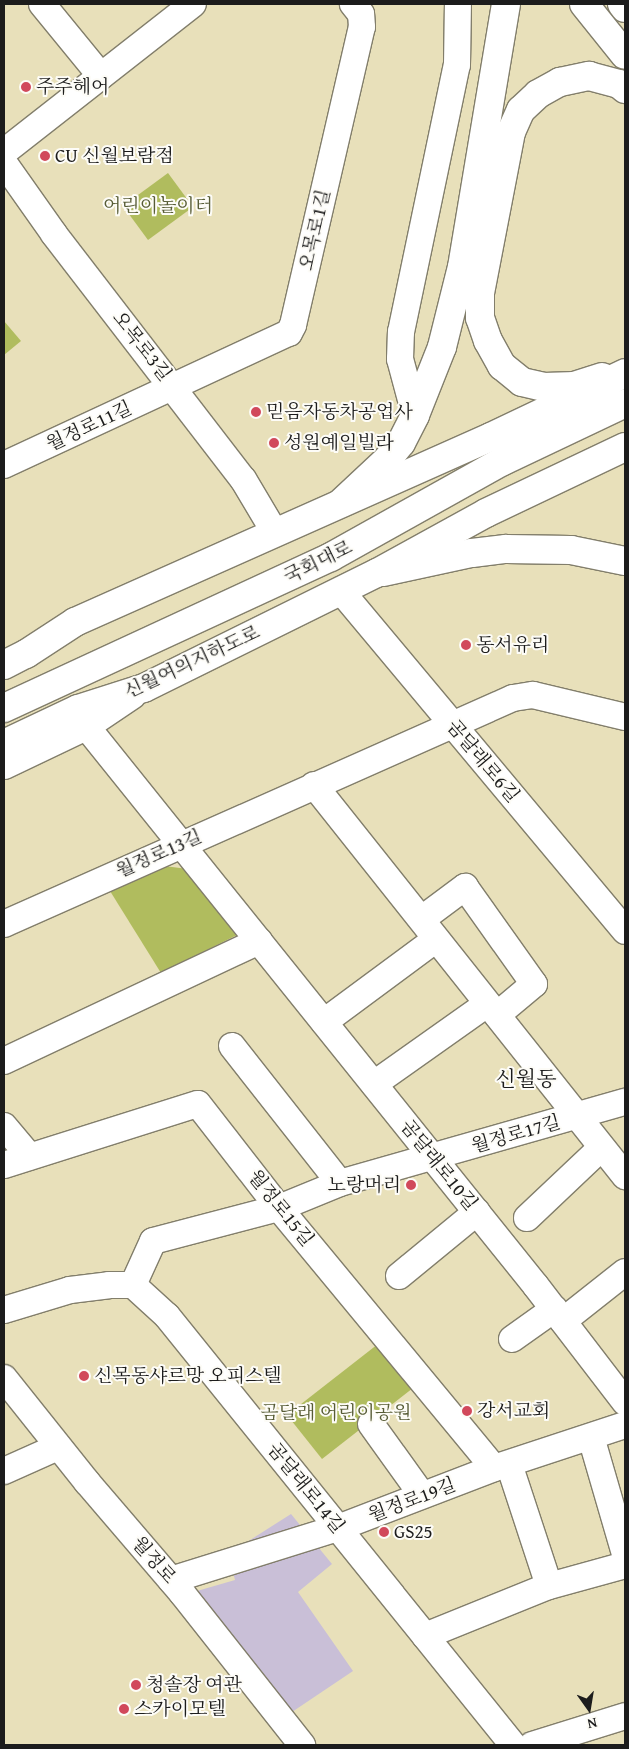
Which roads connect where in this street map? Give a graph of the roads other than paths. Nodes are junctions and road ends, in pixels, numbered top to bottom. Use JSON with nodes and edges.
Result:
{"nodes":[{"id":1,"x":42,"y":4,"type":"edge"},
{"id":2,"x":193,"y":4,"type":"edge"},
{"id":3,"x":353,"y":4,"type":"edge"},
{"id":4,"x":458,"y":4,"type":"edge"},
{"id":5,"x":506,"y":4,"type":"edge"},
{"id":6,"x":584,"y":4,"type":"edge"},
{"id":7,"x":622,"y":4,"type":"edge"},
{"id":8,"x":625,"y":8,"type":"edge"},
{"id":9,"x":625,"y":55,"type":"edge"},
{"id":10,"x":101,"y":76,"type":"junction"},
{"id":11,"x":625,"y":89,"type":"edge"},
{"id":12,"x":4,"y":152,"type":"edge"},
{"id":13,"x":4,"y":163,"type":"edge"},
{"id":14,"x":625,"y":371,"type":"edge"},
{"id":15,"x":174,"y":386,"type":"junction"},
{"id":16,"x":625,"y":403,"type":"edge"},
{"id":17,"x":415,"y":415,"type":"junction"},
{"id":18,"x":625,"y":419,"type":"edge"},
{"id":19,"x":625,"y":447,"type":"edge"},
{"id":20,"x":4,"y":465,"type":"edge"},
{"id":21,"x":339,"y":504,"type":"junction"},
{"id":22,"x":275,"y":533,"type":"junction"},
{"id":23,"x":625,"y":561,"type":"edge"},
{"id":24,"x":377,"y":573,"type":"junction"},
{"id":25,"x":341,"y":591,"type":"junction"},
{"id":26,"x":76,"y":622,"type":"junction"},
{"id":27,"x":4,"y":650,"type":"edge"},
{"id":28,"x":4,"y":664,"type":"edge"},
{"id":29,"x":144,"y":688,"type":"junction"},
{"id":30,"x":4,"y":708,"type":"edge"},
{"id":31,"x":625,"y":718,"type":"edge"},
{"id":32,"x":4,"y":722,"type":"edge"},
{"id":33,"x":452,"y":724,"type":"junction"},
{"id":34,"x":86,"y":726,"type":"junction"},
{"id":35,"x":4,"y":744,"type":"edge"},
{"id":36,"x":4,"y":764,"type":"edge"},
{"id":37,"x":314,"y":785,"type":"junction"},
{"id":38,"x":182,"y":844,"type":"junction"},
{"id":39,"x":4,"y":924,"type":"edge"},
{"id":40,"x":429,"y":929,"type":"junction"},
{"id":41,"x":625,"y":931,"type":"edge"},
{"id":42,"x":259,"y":940,"type":"junction"},
{"id":43,"x":492,"y":1009,"type":"junction"},
{"id":44,"x":324,"y":1022,"type":"junction"},
{"id":45,"x":232,"y":1046,"type":"dead end"},
{"id":46,"x":4,"y":1061,"type":"edge"},
{"id":47,"x":374,"y":1084,"type":"junction"},
{"id":48,"x":625,"y":1102,"type":"edge"},
{"id":49,"x":577,"y":1116,"type":"junction"},
{"id":50,"x":4,"y":1126,"type":"edge"},
{"id":51,"x":602,"y":1148,"type":"junction"},
{"id":52,"x":30,"y":1156,"type":"junction"},
{"id":53,"x":432,"y":1158,"type":"junction"},
{"id":54,"x":4,"y":1165,"type":"edge"},
{"id":55,"x":625,"y":1176,"type":"edge"},
{"id":56,"x":340,"y":1183,"type":"junction"},
{"id":57,"x":279,"y":1208,"type":"junction"},
{"id":58,"x":477,"y":1212,"type":"junction"},
{"id":59,"x":527,"y":1218,"type":"dead end"},
{"id":60,"x":625,"y":1272,"type":"edge"},
{"id":61,"x":399,"y":1276,"type":"dead end"},
{"id":62,"x":133,"y":1285,"type":"junction"},
{"id":63,"x":4,"y":1310,"type":"edge"},
{"id":64,"x":559,"y":1315,"type":"junction"},
{"id":65,"x":512,"y":1339,"type":"dead end"},
{"id":66,"x":4,"y":1378,"type":"edge"},
{"id":67,"x":625,"y":1402,"type":"edge"},
{"id":68,"x":371,"y":1424,"type":"dead end"},
{"id":69,"x":625,"y":1425,"type":"edge"},
{"id":70,"x":591,"y":1437,"type":"junction"},
{"id":71,"x":58,"y":1447,"type":"junction"},
{"id":72,"x":501,"y":1466,"type":"junction"},
{"id":73,"x":4,"y":1471,"type":"edge"},
{"id":74,"x":422,"y":1495,"type":"junction"},
{"id":75,"x":338,"y":1528,"type":"junction"},
{"id":76,"x":625,"y":1554,"type":"edge"},
{"id":77,"x":625,"y":1566,"type":"edge"},
{"id":78,"x":172,"y":1580,"type":"junction"},
{"id":79,"x":549,"y":1586,"type":"junction"},
{"id":80,"x":425,"y":1636,"type":"junction"},
{"id":81,"x":625,"y":1716,"type":"edge"},
{"id":82,"x":302,"y":1745,"type":"edge"},
{"id":83,"x":513,"y":1745,"type":"edge"},
{"id":84,"x":532,"y":1745,"type":"edge"}],
"edges":[{"from":1,"to":10,"type":"street"},
{"from":2,"to":10,"type":"street"},
{"from":3,"to":15,"type":"street","name":"오목로1길"},
{"from":4,"to":17,"type":"street"},
{"from":5,"to":17,"type":"main road"},
{"from":6,"to":9,"type":"main road"},
{"from":7,"to":8,"type":"main road"},
{"from":10,"to":12,"type":"street"},
{"from":11,"to":14,"type":"main road"},
{"from":13,"to":15,"type":"street","name":"오목로3길"},
{"from":14,"to":21,"type":"main road"},
{"from":15,"to":20,"type":"street","name":"월정로11길"},
{"from":15,"to":22,"type":"street","name":"오목로3길"},
{"from":16,"to":30,"type":"main road","name":"국회대로"},
{"from":17,"to":21,"type":"main road"},
{"from":18,"to":32,"type":"main road","name":"국회대로"},
{"from":19,"to":24,"type":"main road"},
{"from":21,"to":22,"type":"main road"},
{"from":22,"to":26,"type":"main road"},
{"from":23,"to":24,"type":"main road"},
{"from":24,"to":25,"type":"main road","name":"신월여의지하도로"},
{"from":25,"to":29,"type":"main road","name":"신월여의지하도로"},
{"from":25,"to":33,"type":"street","name":"곰달래로6길"},
{"from":26,"to":27,"type":"main road"},
{"from":26,"to":28,"type":"main road"},
{"from":29,"to":34,"type":"main road"},
{"from":29,"to":35,"type":"main road","name":"신월여의지하도로"},
{"from":31,"to":33,"type":"street","name":"월정로13길"},
{"from":33,"to":37,"type":"street","name":"월정로13길"},
{"from":33,"to":41,"type":"street","name":"곰달래로6길"},
{"from":34,"to":36,"type":"main road"},
{"from":34,"to":38,"type":"street","name":"곰달래로10길"},
{"from":37,"to":38,"type":"street","name":"월정로13길"},
{"from":37,"to":40,"type":"street"},
{"from":38,"to":39,"type":"street","name":"월정로13길"},
{"from":38,"to":42,"type":"street","name":"곰달래로10길"},
{"from":40,"to":43,"type":"street"},
{"from":40,"to":43,"type":"street"},
{"from":40,"to":44,"type":"street"},
{"from":42,"to":44,"type":"street","name":"곰달래로10길"},
{"from":42,"to":46,"type":"street"},
{"from":43,"to":47,"type":"street"},
{"from":43,"to":49,"type":"street"},
{"from":44,"to":47,"type":"street","name":"곰달래로10길"},
{"from":45,"to":56,"type":"street"},
{"from":47,"to":53,"type":"street","name":"곰달래로10길"},
{"from":48,"to":49,"type":"street","name":"월정로17길"},
{"from":49,"to":51,"type":"street","name":"월정로17길"},
{"from":49,"to":53,"type":"street","name":"월정로17길"},
{"from":50,"to":52,"type":"street"},
{"from":51,"to":55,"type":"street","name":"월정로17길"},
{"from":51,"to":59,"type":"street"},
{"from":52,"to":54,"type":"street","name":"월정로15길"},
{"from":52,"to":57,"type":"street","name":"월정로15길"},
{"from":53,"to":56,"type":"street","name":"월정로17길"},
{"from":53,"to":58,"type":"street","name":"곰달래로10길"},
{"from":56,"to":57,"type":"street","name":"월정로17길"},
{"from":57,"to":62,"type":"street","name":"월정로17길"},
{"from":57,"to":72,"type":"street","name":"월정로15길"},
{"from":58,"to":61,"type":"street"},
{"from":58,"to":64,"type":"street","name":"곰달래로10길"},
{"from":60,"to":64,"type":"street"},
{"from":62,"to":63,"type":"street"},
{"from":62,"to":75,"type":"street","name":"곰달래로14길"},
{"from":64,"to":65,"type":"street"},
{"from":64,"to":67,"type":"street","name":"곰달래로10길"},
{"from":66,"to":71,"type":"street","name":"월정로"},
{"from":68,"to":74,"type":"street"},
{"from":69,"to":70,"type":"street","name":"월정로19길"},
{"from":70,"to":72,"type":"street","name":"월정로19길"},
{"from":70,"to":76,"type":"street"},
{"from":71,"to":73,"type":"street"},
{"from":71,"to":78,"type":"street","name":"월정로"},
{"from":72,"to":74,"type":"street","name":"월정로19길"},
{"from":72,"to":79,"type":"street"},
{"from":74,"to":75,"type":"street","name":"월정로19길"},
{"from":75,"to":78,"type":"street","name":"월정로19길"},
{"from":75,"to":80,"type":"street","name":"곰달래로14길"},
{"from":77,"to":79,"type":"street"},
{"from":78,"to":82,"type":"street","name":"월정로"},
{"from":79,"to":80,"type":"street"},
{"from":80,"to":83,"type":"street","name":"곰달래로14길"},
{"from":81,"to":84,"type":"street"}]}
